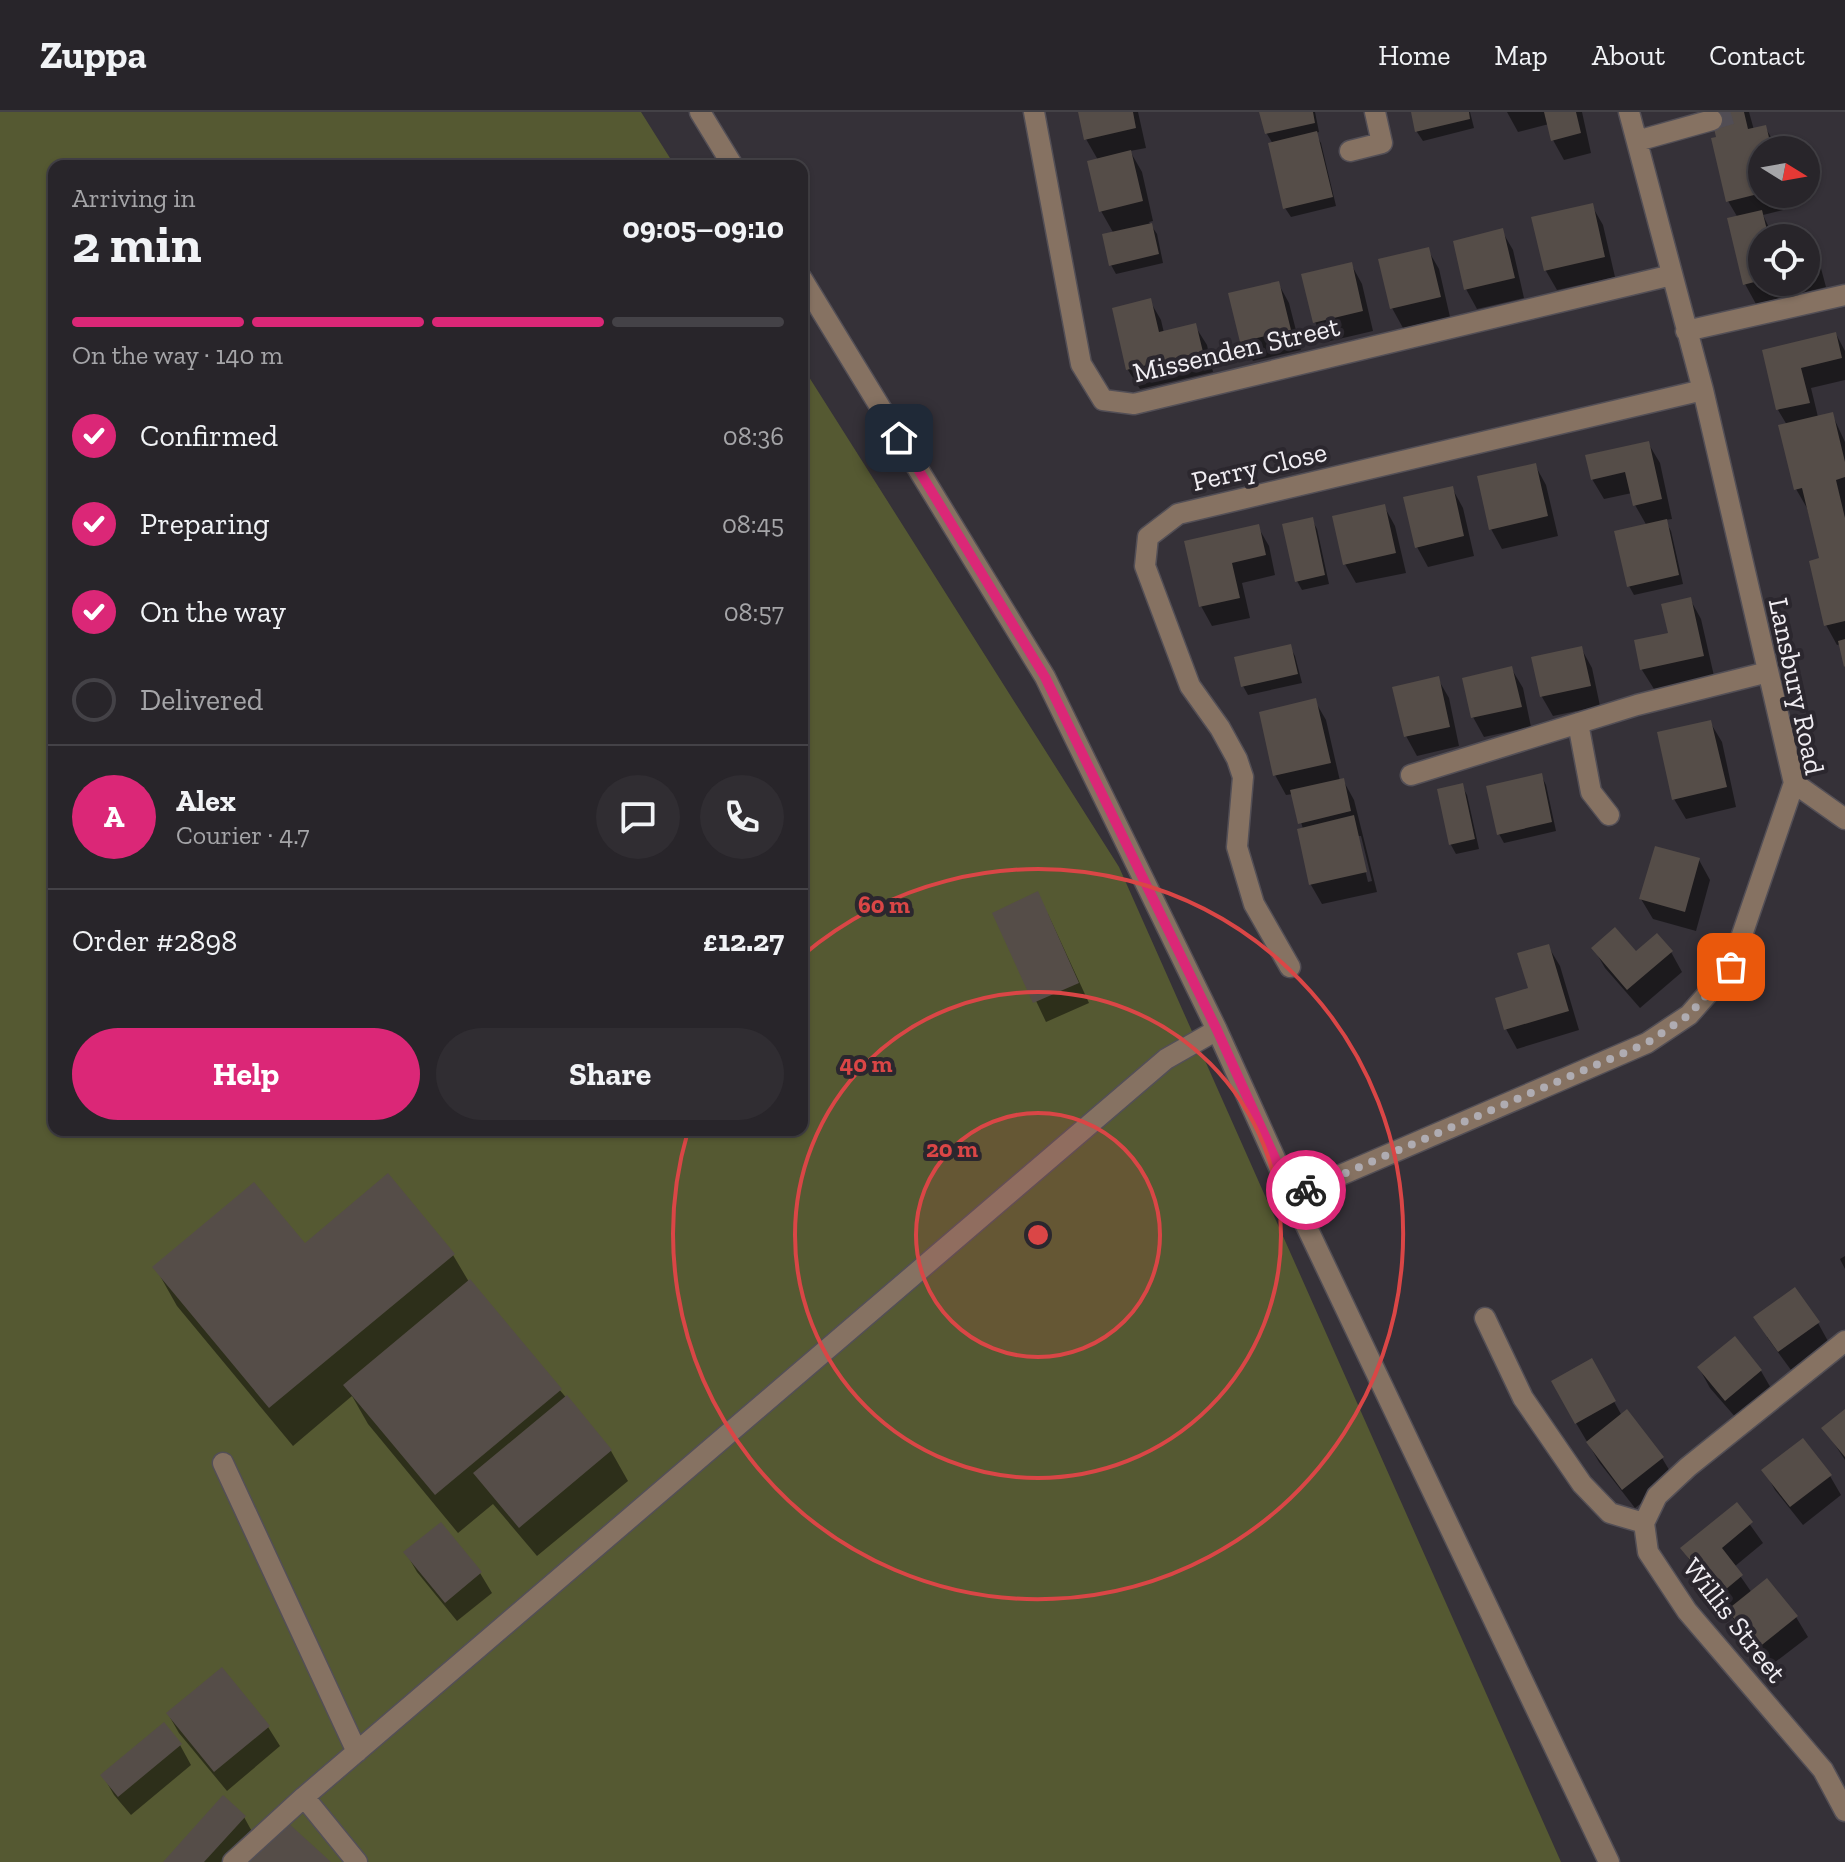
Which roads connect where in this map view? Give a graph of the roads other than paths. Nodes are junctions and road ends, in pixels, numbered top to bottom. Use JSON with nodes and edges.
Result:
{"nodes":[{"id":1,"x":700,"y":112,"type":"edge"},
{"id":2,"x":1034,"y":112,"type":"edge"},
{"id":3,"x":1375,"y":112,"type":"edge"},
{"id":4,"x":1629,"y":112,"type":"edge"},
{"id":5,"x":1712,"y":120,"type":"dead end"},
{"id":6,"x":1637,"y":141,"type":"junction"},
{"id":7,"x":1350,"y":151,"type":"dead end"},
{"id":8,"x":729,"y":160,"type":"edge"},
{"id":9,"x":1672,"y":275,"type":"junction"},
{"id":10,"x":808,"y":289,"type":"edge"},
{"id":11,"x":1845,"y":295,"type":"edge"},
{"id":12,"x":1686,"y":331,"type":"junction"},
{"id":13,"x":1703,"y":390,"type":"junction"},
{"id":14,"x":1768,"y":672,"type":"junction"},
{"id":15,"x":1578,"y":723,"type":"junction"},
{"id":16,"x":1411,"y":775,"type":"dead end"},
{"id":17,"x":1794,"y":783,"type":"junction"},
{"id":18,"x":1609,"y":815,"type":"dead end"},
{"id":19,"x":1845,"y":819,"type":"edge"},
{"id":20,"x":1290,"y":967,"type":"dead end"},
{"id":21,"x":1217,"y":1030,"type":"junction"},
{"id":22,"x":1292,"y":1196,"type":"junction"},
{"id":23,"x":1485,"y":1318,"type":"dead end"},
{"id":24,"x":1845,"y":1341,"type":"edge"},
{"id":25,"x":223,"y":1463,"type":"dead end"},
{"id":26,"x":1644,"y":1523,"type":"junction"},
{"id":27,"x":357,"y":1752,"type":"junction"},
{"id":28,"x":304,"y":1797,"type":"junction"},
{"id":29,"x":1845,"y":1811,"type":"edge"},
{"id":30,"x":233,"y":1862,"type":"edge"},
{"id":31,"x":357,"y":1862,"type":"edge"},
{"id":32,"x":1609,"y":1862,"type":"edge"}],
"edges":[{"from":1,"to":8,"type":"street"},
{"from":2,"to":9,"type":"street","name":"Missenden Street"},
{"from":3,"to":7,"type":"street"},
{"from":4,"to":6,"type":"street","name":"Lansbury Road"},
{"from":5,"to":6,"type":"street"},
{"from":6,"to":9,"type":"street","name":"Lansbury Road"},
{"from":9,"to":12,"type":"street","name":"Lansbury Road"},
{"from":10,"to":21,"type":"street"},
{"from":11,"to":12,"type":"street"},
{"from":12,"to":13,"type":"street","name":"Lansbury Road"},
{"from":13,"to":14,"type":"street","name":"Lansbury Road"},
{"from":13,"to":20,"type":"street","name":"Perry Close"},
{"from":14,"to":15,"type":"street"},
{"from":14,"to":17,"type":"street","name":"Lansbury Road"},
{"from":15,"to":16,"type":"street"},
{"from":15,"to":18,"type":"street"},
{"from":17,"to":19,"type":"street"},
{"from":17,"to":22,"type":"street","name":"Lansbury Road"},
{"from":21,"to":22,"type":"street"},
{"from":21,"to":27,"type":"street"},
{"from":22,"to":32,"type":"street"},
{"from":23,"to":26,"type":"street"},
{"from":24,"to":26,"type":"street"},
{"from":25,"to":27,"type":"street"},
{"from":26,"to":29,"type":"street","name":"Willis Street"},
{"from":27,"to":28,"type":"street"},
{"from":28,"to":30,"type":"street"},
{"from":28,"to":31,"type":"street"}]}
